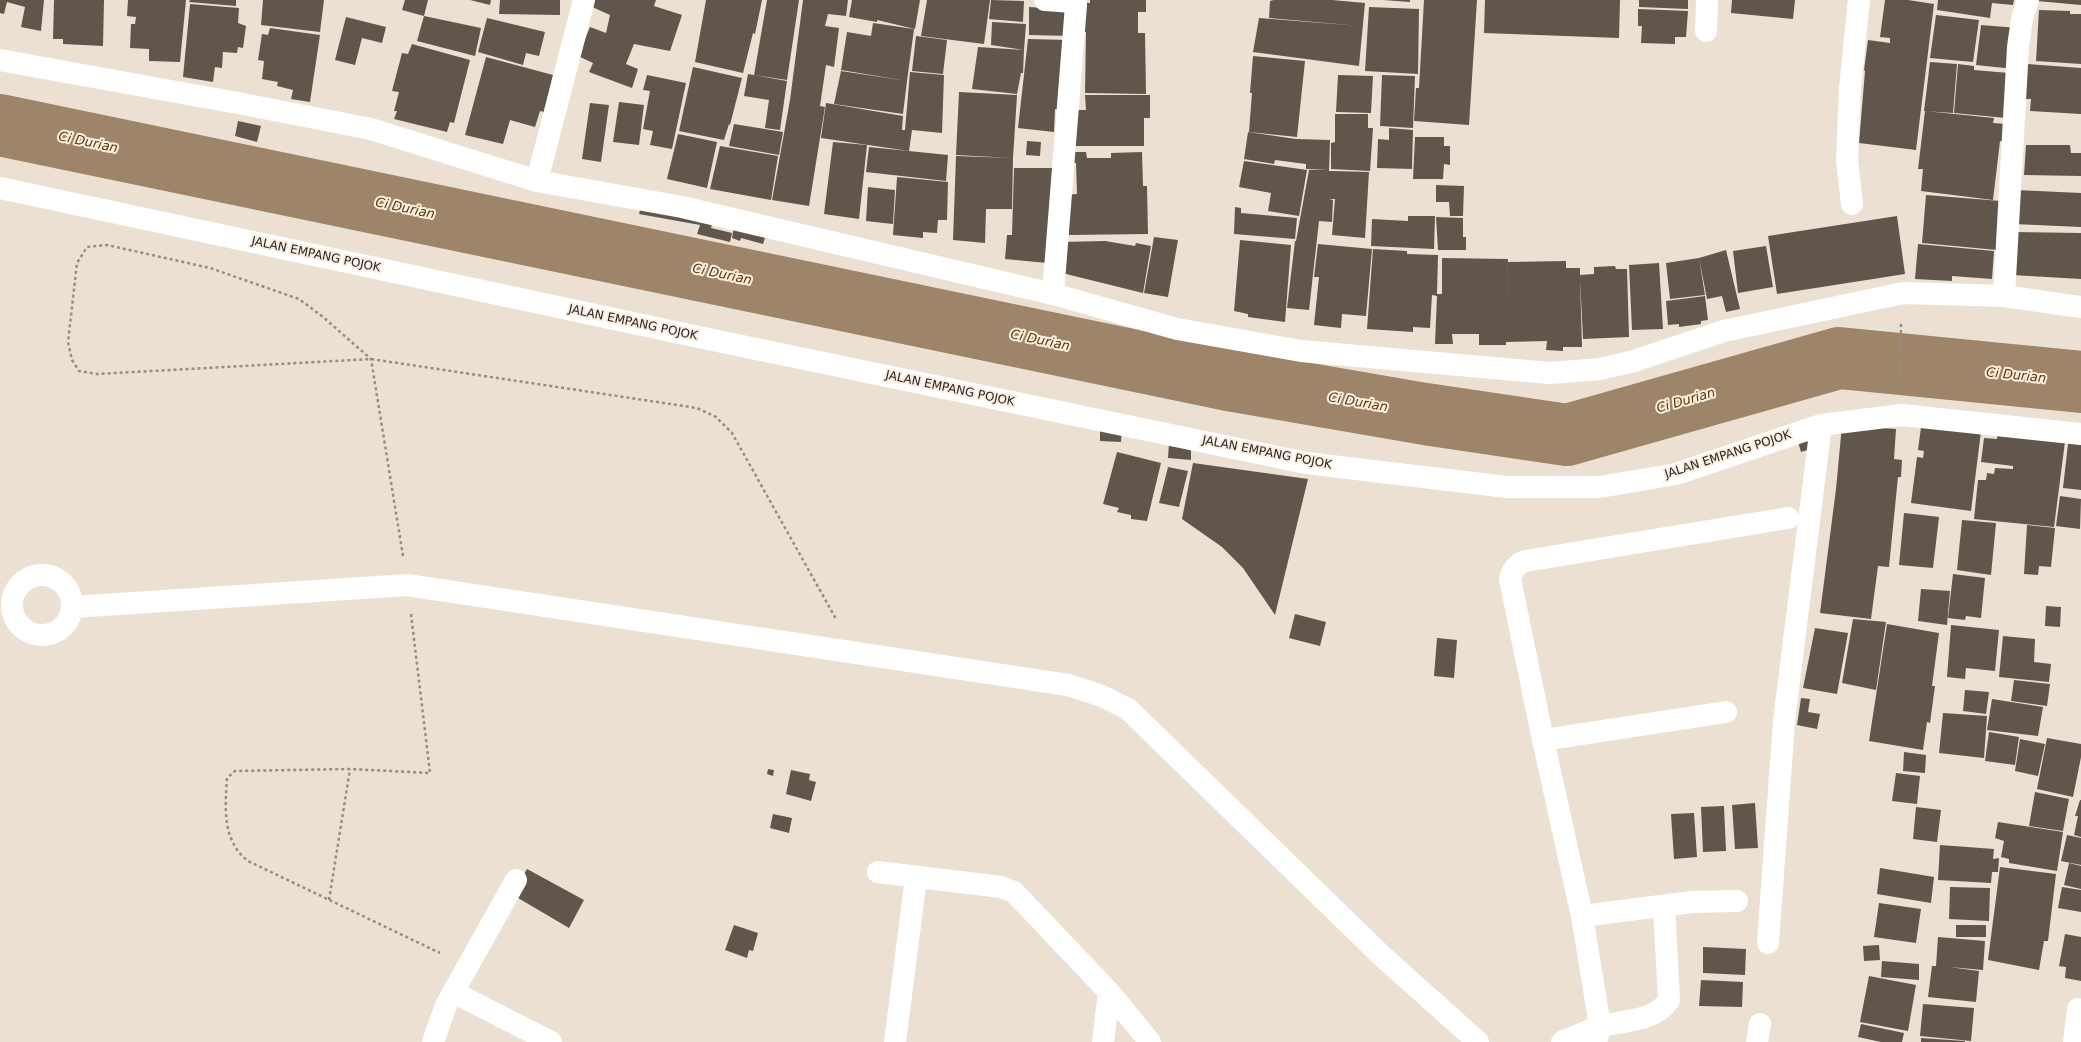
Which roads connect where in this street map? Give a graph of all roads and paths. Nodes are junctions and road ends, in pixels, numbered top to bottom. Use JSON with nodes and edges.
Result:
{"nodes":[{"id":1,"x":584,"y":0,"type":"edge"},
{"id":2,"x":1045,"y":0,"type":"edge"},
{"id":3,"x":1707,"y":0,"type":"edge"},
{"id":4,"x":1859,"y":0,"type":"edge"},
{"id":5,"x":2028,"y":0,"type":"edge"},
{"id":6,"x":1706,"y":31,"type":"dead end"},
{"id":7,"x":0,"y":60,"type":"edge"},
{"id":8,"x":537,"y":181,"type":"junction"},
{"id":9,"x":0,"y":188,"type":"edge"},
{"id":10,"x":1852,"y":204,"type":"dead end"},
{"id":11,"x":1053,"y":294,"type":"junction"},
{"id":12,"x":2004,"y":296,"type":"junction"},
{"id":13,"x":2081,"y":307,"type":"edge"},
{"id":14,"x":1901,"y":318,"type":"dead end"},
{"id":15,"x":371,"y":359,"type":"junction"},
{"id":16,"x":1900,"y":378,"type":"dead end"},
{"id":17,"x":1821,"y":425,"type":"junction"},
{"id":18,"x":2081,"y":434,"type":"edge"},
{"id":19,"x":1788,"y":518,"type":"dead end"},
{"id":20,"x":73,"y":606,"type":"junction"},
{"id":21,"x":6,"y":610,"type":"edge"},
{"id":22,"x":855,"y":654,"type":"junction"},
{"id":23,"x":1726,"y":712,"type":"dead end"},
{"id":24,"x":1543,"y":740,"type":"junction"},
{"id":25,"x":350,"y":769,"type":"junction"},
{"id":26,"x":430,"y":773,"type":"dead end"},
{"id":27,"x":878,"y":872,"type":"dead end"},
{"id":28,"x":916,"y":878,"type":"junction"},
{"id":29,"x":516,"y":880,"type":"dead end"},
{"id":30,"x":329,"y":900,"type":"junction"},
{"id":31,"x":1737,"y":901,"type":"dead end"},
{"id":32,"x":1664,"y":906,"type":"junction"},
{"id":33,"x":1582,"y":916,"type":"junction"},
{"id":34,"x":1768,"y":943,"type":"dead end"},
{"id":35,"x":440,"y":953,"type":"dead end"},
{"id":36,"x":453,"y":992,"type":"junction"},
{"id":37,"x":1109,"y":992,"type":"junction"},
{"id":38,"x":2078,"y":1009,"type":"dead end"},
{"id":39,"x":1598,"y":1034,"type":"edge"},
{"id":40,"x":2077,"y":1037,"type":"edge"},
{"id":41,"x":433,"y":1042,"type":"edge"},
{"id":42,"x":551,"y":1042,"type":"edge"},
{"id":43,"x":895,"y":1042,"type":"edge"},
{"id":44,"x":1103,"y":1042,"type":"edge"},
{"id":45,"x":1150,"y":1042,"type":"edge"},
{"id":46,"x":1478,"y":1042,"type":"edge"},
{"id":47,"x":1562,"y":1042,"type":"edge"}],
"edges":[{"from":1,"to":8,"type":"street"},
{"from":2,"to":11,"type":"street"},
{"from":3,"to":6,"type":"street"},
{"from":4,"to":10,"type":"street"},
{"from":5,"to":12,"type":"street"},
{"from":7,"to":8,"type":"street"},
{"from":8,"to":11,"type":"street"},
{"from":9,"to":17,"type":"street","name":"JALAN EMPANG POJOK"},
{"from":11,"to":12,"type":"street"},
{"from":12,"to":13,"type":"street"},
{"from":14,"to":16,"type":"path"},
{"from":15,"to":15,"type":"path"},
{"from":15,"to":22,"type":"path"},
{"from":17,"to":18,"type":"street","name":"JALAN EMPANG POJOK"},
{"from":17,"to":34,"type":"street"},
{"from":19,"to":24,"type":"street"},
{"from":20,"to":21,"type":"street"},
{"from":20,"to":21,"type":"street"},
{"from":20,"to":22,"type":"street"},
{"from":22,"to":46,"type":"street"},
{"from":23,"to":24,"type":"street"},
{"from":24,"to":33,"type":"street"},
{"from":25,"to":26,"type":"path"},
{"from":25,"to":30,"type":"path"},
{"from":25,"to":30,"type":"path"},
{"from":27,"to":28,"type":"street"},
{"from":28,"to":37,"type":"street"},
{"from":28,"to":43,"type":"street"},
{"from":29,"to":36,"type":"street"},
{"from":30,"to":35,"type":"path"},
{"from":31,"to":32,"type":"street"},
{"from":32,"to":33,"type":"street"},
{"from":32,"to":39,"type":"street"},
{"from":33,"to":39,"type":"street"},
{"from":36,"to":41,"type":"street"},
{"from":36,"to":42,"type":"street"},
{"from":37,"to":44,"type":"street"},
{"from":37,"to":45,"type":"street"},
{"from":38,"to":40,"type":"street"},
{"from":39,"to":47,"type":"street"}]}
